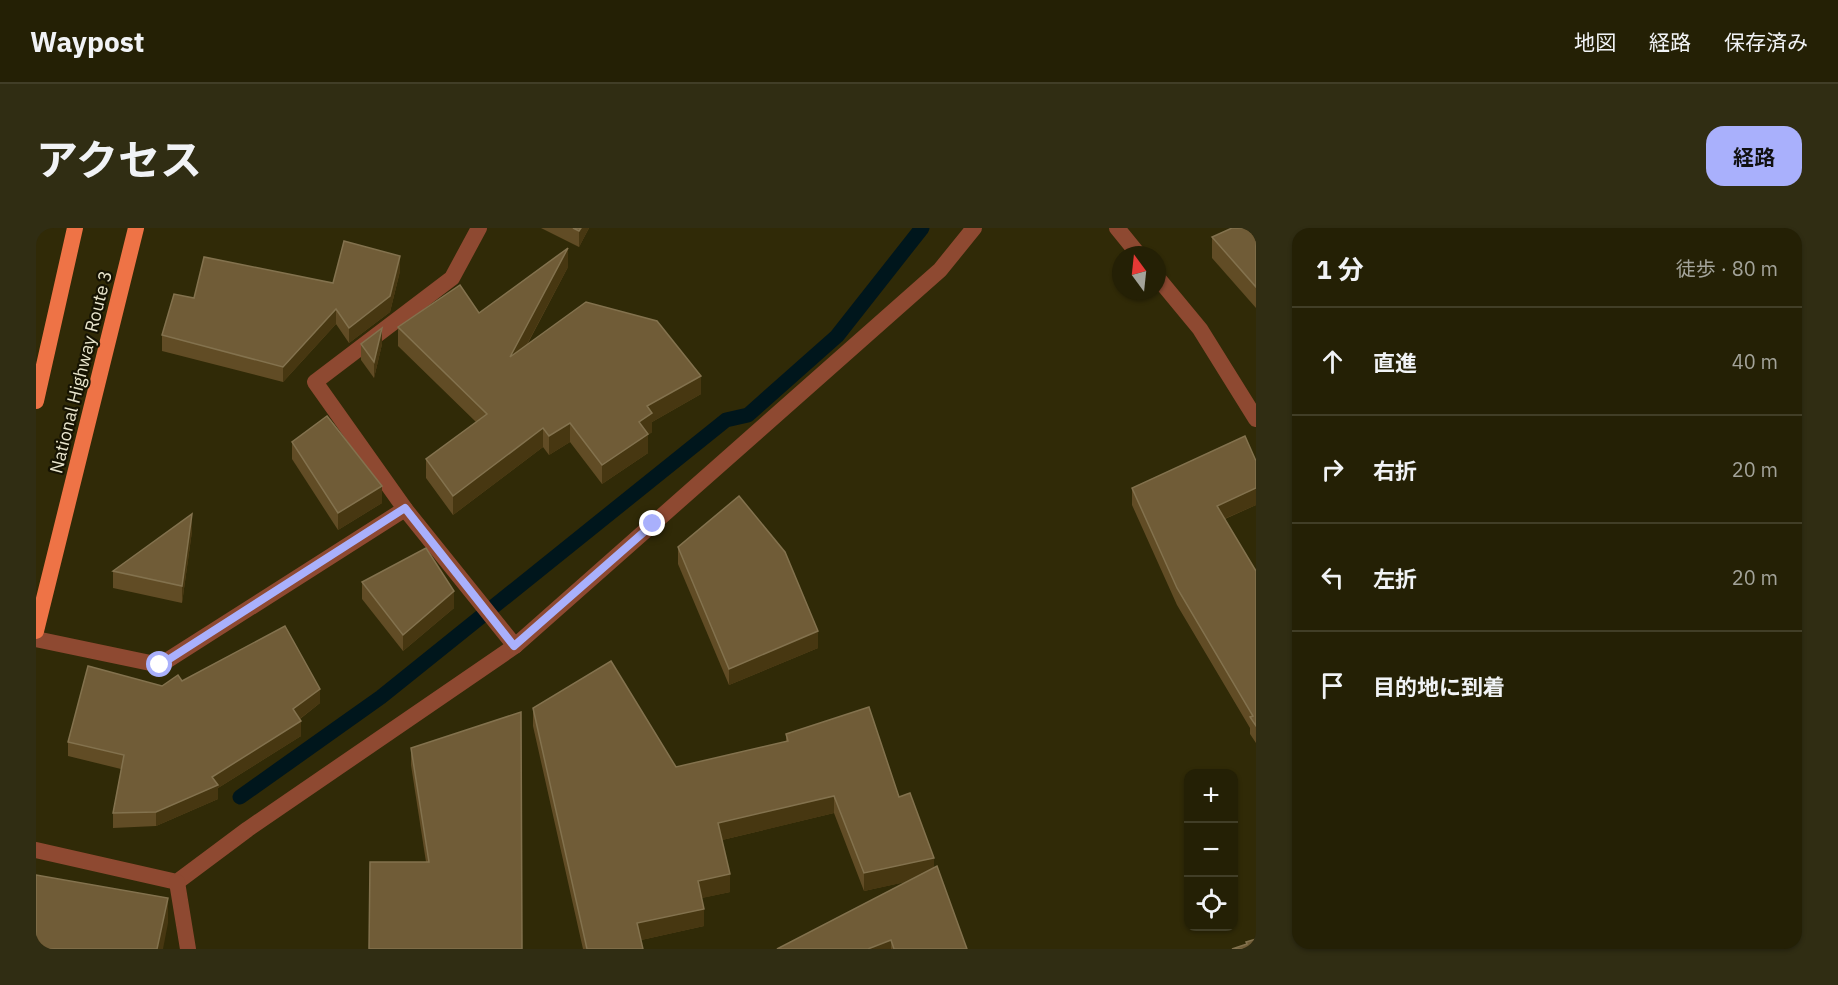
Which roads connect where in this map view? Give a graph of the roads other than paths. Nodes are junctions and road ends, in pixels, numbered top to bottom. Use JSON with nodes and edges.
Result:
{"nodes":[{"id":1,"x":75,"y":228,"type":"edge"},
{"id":2,"x":136,"y":228,"type":"edge"},
{"id":3,"x":479,"y":228,"type":"edge"},
{"id":4,"x":974,"y":228,"type":"edge"},
{"id":5,"x":1117,"y":228,"type":"edge"},
{"id":6,"x":1132,"y":246,"type":"edge"},
{"id":7,"x":1166,"y":288,"type":"edge"},
{"id":8,"x":36,"y":401,"type":"edge"},
{"id":9,"x":1256,"y":419,"type":"edge"},
{"id":10,"x":405,"y":508,"type":"junction"},
{"id":11,"x":36,"y":631,"type":"edge"},
{"id":12,"x":36,"y":639,"type":"edge"},
{"id":13,"x":514,"y":646,"type":"junction"},
{"id":14,"x":36,"y":850,"type":"edge"},
{"id":15,"x":177,"y":882,"type":"junction"},
{"id":16,"x":188,"y":949,"type":"edge"}],
"edges":[{"from":1,"to":8,"type":"highway","name":"National Highway Route 3"},
{"from":2,"to":11,"type":"highway","name":"National Highway Route 3"},
{"from":3,"to":10,"type":"street"},
{"from":4,"to":13,"type":"street"},
{"from":5,"to":6,"type":"street"},
{"from":7,"to":9,"type":"street"},
{"from":10,"to":12,"type":"street"},
{"from":10,"to":13,"type":"street"},
{"from":13,"to":15,"type":"street"},
{"from":14,"to":15,"type":"street"},
{"from":15,"to":16,"type":"street"}]}
